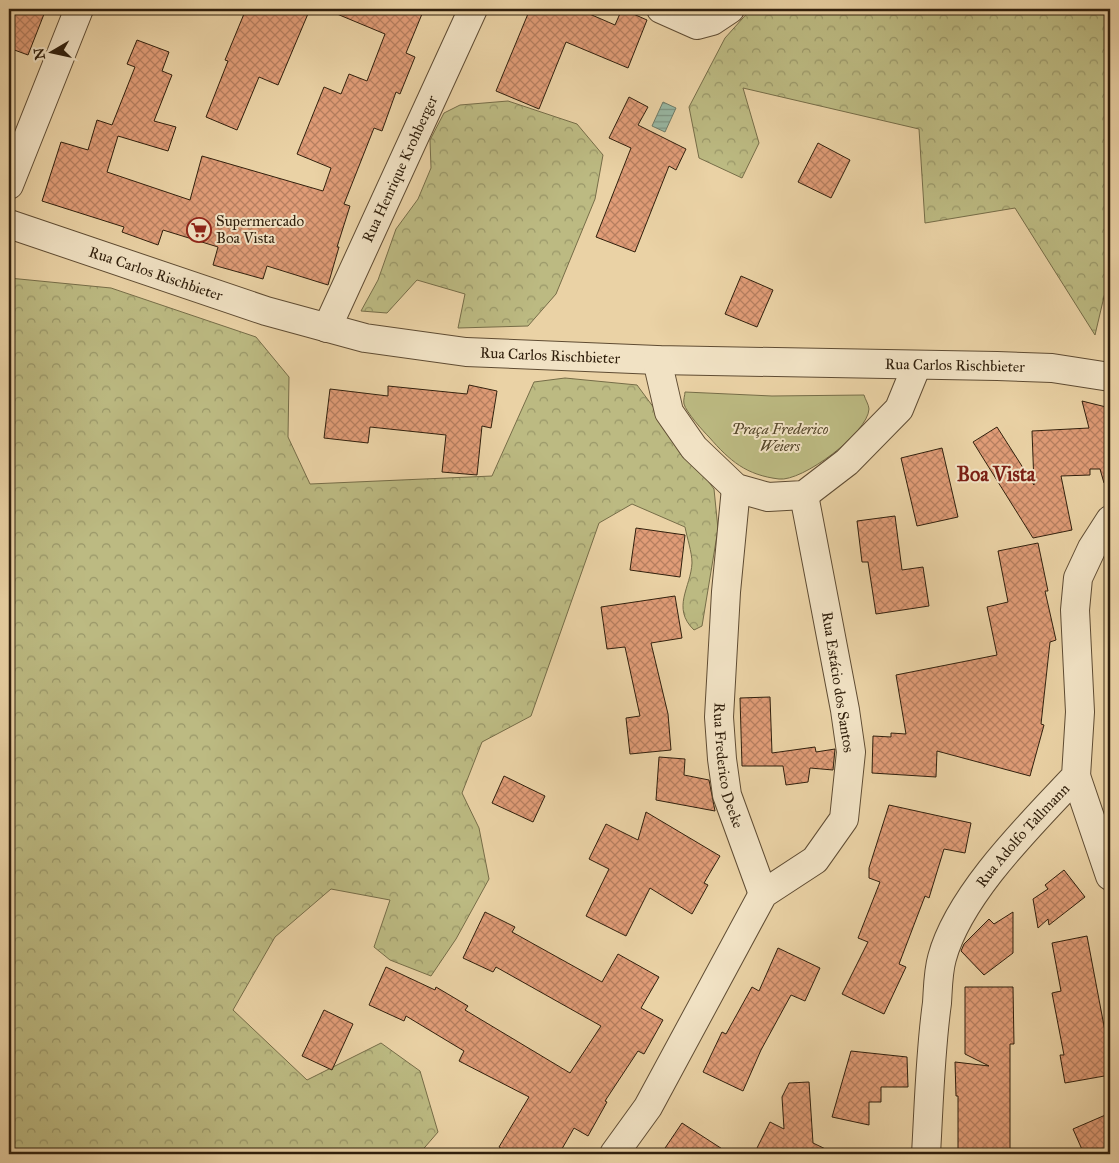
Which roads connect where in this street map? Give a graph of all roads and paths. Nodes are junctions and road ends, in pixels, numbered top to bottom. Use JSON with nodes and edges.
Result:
{"nodes":[{"id":1,"x":79,"y":9,"type":"edge"},
{"id":2,"x":473,"y":9,"type":"edge"},
{"id":3,"x":661,"y":9,"type":"edge"},
{"id":4,"x":730,"y":9,"type":"edge"},
{"id":5,"x":9,"y":185,"type":"edge"},
{"id":6,"x":9,"y":224,"type":"edge"},
{"id":7,"x":327,"y":328,"type":"junction"},
{"id":8,"x":657,"y":360,"type":"junction"},
{"id":9,"x":917,"y":364,"type":"junction"},
{"id":10,"x":1110,"y":377,"type":"edge"},
{"id":11,"x":736,"y":488,"type":"junction"},
{"id":12,"x":804,"y":495,"type":"junction"},
{"id":13,"x":1110,"y":520,"type":"edge"},
{"id":14,"x":1076,"y":776,"type":"junction"},
{"id":15,"x":1110,"y":876,"type":"edge"},
{"id":16,"x":762,"y":894,"type":"junction"},
{"id":17,"x":625,"y":1151,"type":"edge"},
{"id":18,"x":926,"y":1154,"type":"edge"}],
"edges":[{"from":1,"to":5,"type":"street"},
{"from":2,"to":7,"type":"street","name":"Rua Henrique Krohberger"},
{"from":3,"to":4,"type":"street"},
{"from":6,"to":7,"type":"street","name":"Rua Carlos Rischbieter"},
{"from":7,"to":8,"type":"street","name":"Rua Carlos Rischbieter"},
{"from":8,"to":9,"type":"street","name":"Rua Carlos Rischbieter"},
{"from":8,"to":11,"type":"street"},
{"from":9,"to":10,"type":"street","name":"Rua Carlos Rischbieter"},
{"from":9,"to":12,"type":"street"},
{"from":11,"to":12,"type":"street"},
{"from":11,"to":16,"type":"street","name":"Rua Frederico Deeke"},
{"from":12,"to":16,"type":"street","name":"Rua Estácio dos Santos"},
{"from":13,"to":14,"type":"street","name":"Rua Adolfo Tallmann"},
{"from":14,"to":15,"type":"street"},
{"from":14,"to":18,"type":"street","name":"Rua Adolfo Tallmann"},
{"from":16,"to":17,"type":"street"}]}
